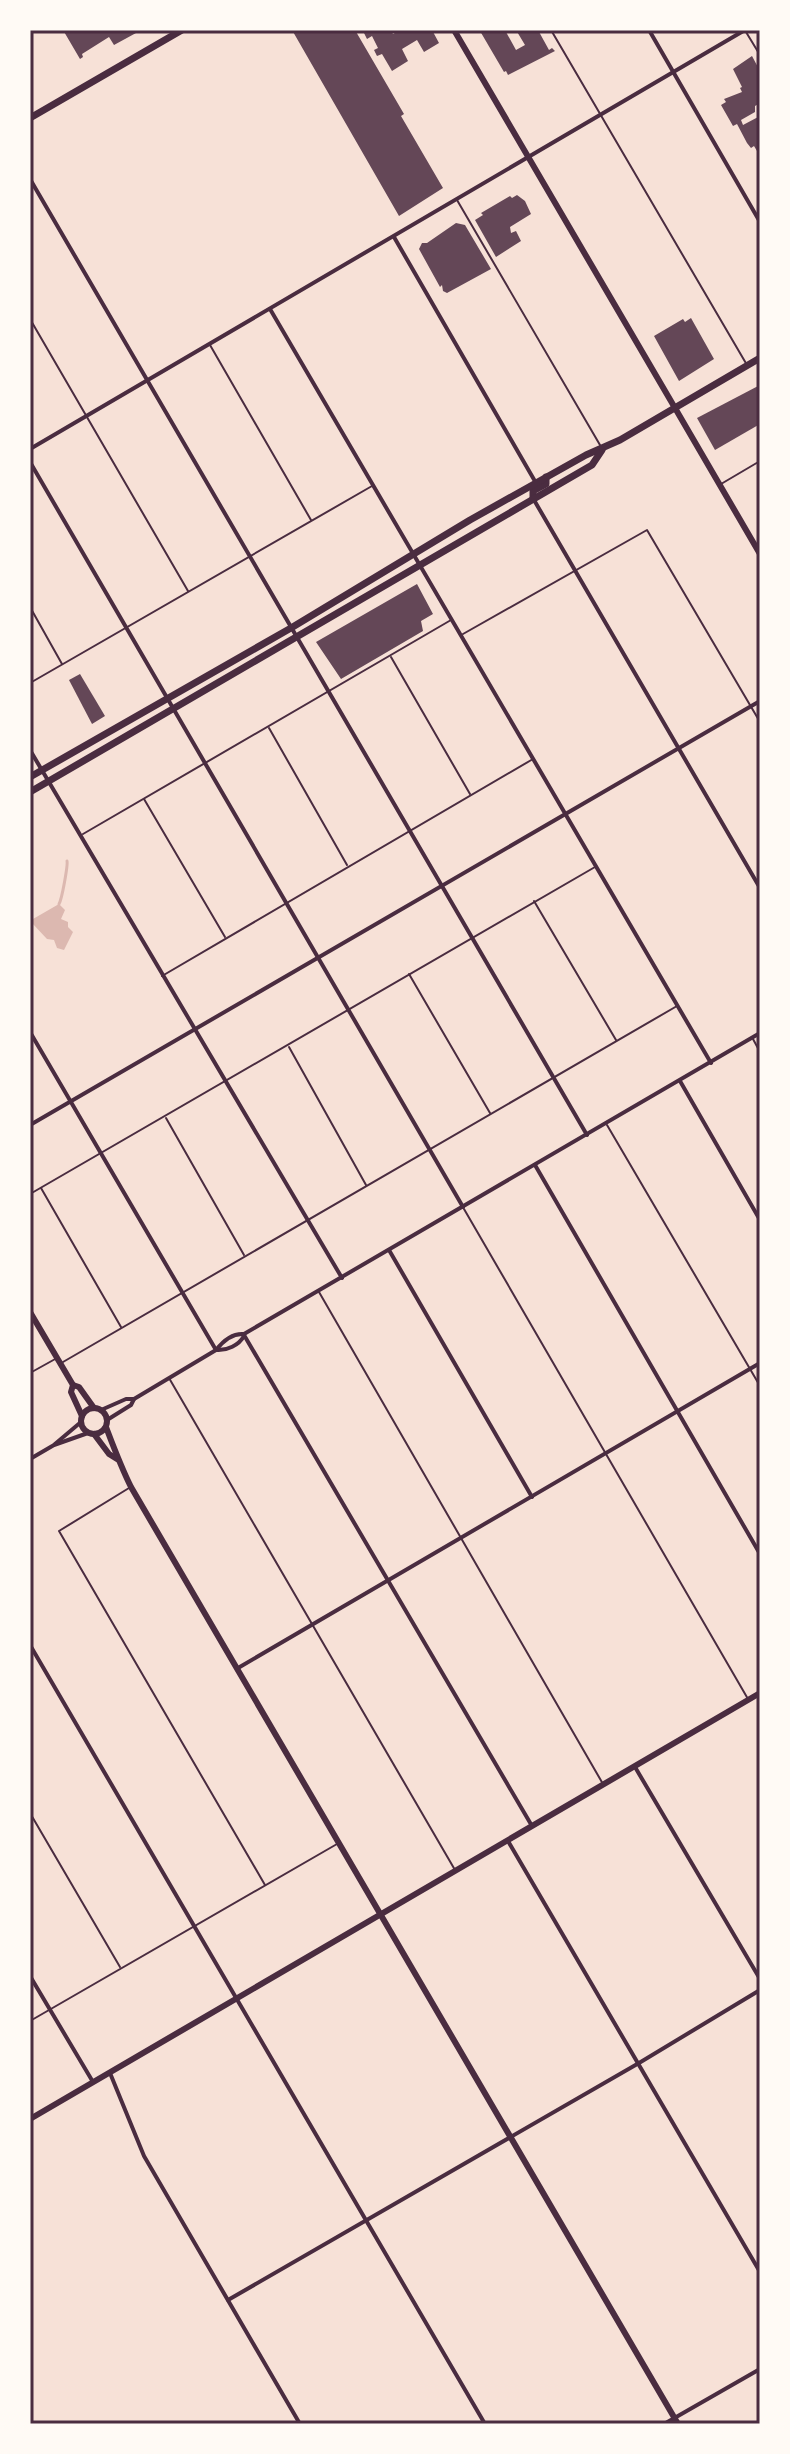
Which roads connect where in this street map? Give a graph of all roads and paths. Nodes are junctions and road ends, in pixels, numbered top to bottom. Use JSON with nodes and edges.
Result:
{"nodes":[{"id":1,"x":182,"y":30,"type":"edge"},
{"id":2,"x":454,"y":30,"type":"edge"},
{"id":3,"x":551,"y":30,"type":"edge"},
{"id":4,"x":649,"y":30,"type":"edge"},
{"id":5,"x":745,"y":30,"type":"edge"},
{"id":6,"x":760,"y":55,"type":"edge"},
{"id":7,"x":673,"y":72,"type":"junction"},
{"id":8,"x":601,"y":116,"type":"junction"},
{"id":9,"x":30,"y":118,"type":"edge"},
{"id":10,"x":529,"y":158,"type":"junction"},
{"id":11,"x":30,"y":179,"type":"edge"},
{"id":12,"x":457,"y":200,"type":"junction"},
{"id":13,"x":760,"y":222,"type":"edge"},
{"id":14,"x":394,"y":237,"type":"junction"},
{"id":15,"x":270,"y":309,"type":"junction"},
{"id":16,"x":30,"y":319,"type":"edge"},
{"id":17,"x":209,"y":343,"type":"junction"},
{"id":18,"x":760,"y":358,"type":"edge"},
{"id":19,"x":747,"y":366,"type":"junction"},
{"id":20,"x":147,"y":380,"type":"junction"},
{"id":21,"x":675,"y":408,"type":"junction"},
{"id":22,"x":86,"y":415,"type":"junction"},
{"id":23,"x":30,"y":449,"type":"edge"},
{"id":24,"x":602,"y":450,"type":"junction"},
{"id":25,"x":760,"y":461,"type":"edge"},
{"id":26,"x":30,"y":462,"type":"edge"},
{"id":27,"x":546,"y":477,"type":"junction"},
{"id":28,"x":536,"y":483,"type":"junction"},
{"id":29,"x":373,"y":485,"type":"junction"},
{"id":30,"x":720,"y":485,"type":"junction"},
{"id":31,"x":533,"y":498,"type":"junction"},
{"id":32,"x":311,"y":521,"type":"junction"},
{"id":33,"x":760,"y":554,"type":"edge"},
{"id":34,"x":414,"y":555,"type":"junction"},
{"id":35,"x":249,"y":557,"type":"junction"},
{"id":36,"x":420,"y":565,"type":"junction"},
{"id":37,"x":575,"y":569,"type":"junction"},
{"id":38,"x":189,"y":592,"type":"junction"},
{"id":39,"x":30,"y":607,"type":"edge"},
{"id":40,"x":452,"y":620,"type":"junction"},
{"id":41,"x":126,"y":628,"type":"junction"},
{"id":42,"x":291,"y":628,"type":"junction"},
{"id":43,"x":461,"y":635,"type":"junction"},
{"id":44,"x":296,"y":636,"type":"junction"},
{"id":45,"x":390,"y":655,"type":"junction"},
{"id":46,"x":63,"y":665,"type":"junction"},
{"id":47,"x":30,"y":683,"type":"edge"},
{"id":48,"x":328,"y":691,"type":"junction"},
{"id":49,"x":168,"y":699,"type":"junction"},
{"id":50,"x":760,"y":701,"type":"edge"},
{"id":51,"x":751,"y":706,"type":"junction"},
{"id":52,"x":173,"y":709,"type":"junction"},
{"id":53,"x":760,"y":722,"type":"edge"},
{"id":54,"x":268,"y":726,"type":"junction"},
{"id":55,"x":679,"y":748,"type":"junction"},
{"id":56,"x":30,"y":750,"type":"edge"},
{"id":57,"x":533,"y":759,"type":"junction"},
{"id":58,"x":205,"y":763,"type":"junction"},
{"id":59,"x":41,"y":771,"type":"junction"},
{"id":60,"x":30,"y":777,"type":"edge"},
{"id":61,"x":48,"y":781,"type":"junction"},
{"id":62,"x":30,"y":792,"type":"edge"},
{"id":63,"x":471,"y":795,"type":"junction"},
{"id":64,"x":144,"y":799,"type":"junction"},
{"id":65,"x":566,"y":814,"type":"junction"},
{"id":66,"x":409,"y":831,"type":"junction"},
{"id":67,"x":82,"y":835,"type":"junction"},
{"id":68,"x":347,"y":866,"type":"junction"},
{"id":69,"x":596,"y":866,"type":"junction"},
{"id":70,"x":441,"y":885,"type":"junction"},
{"id":71,"x":760,"y":888,"type":"edge"},
{"id":72,"x":534,"y":901,"type":"junction"},
{"id":73,"x":286,"y":902,"type":"junction"},
{"id":74,"x":472,"y":937,"type":"junction"},
{"id":75,"x":225,"y":938,"type":"junction"},
{"id":76,"x":318,"y":957,"type":"junction"},
{"id":77,"x":409,"y":974,"type":"junction"},
{"id":78,"x":161,"y":976,"type":"junction"},
{"id":79,"x":678,"y":1006,"type":"junction"},
{"id":80,"x":349,"y":1010,"type":"junction"},
{"id":81,"x":195,"y":1029,"type":"junction"},
{"id":82,"x":30,"y":1032,"type":"edge"},
{"id":83,"x":760,"y":1033,"type":"edge"},
{"id":84,"x":752,"y":1038,"type":"junction"},
{"id":85,"x":616,"y":1041,"type":"junction"},
{"id":86,"x":288,"y":1045,"type":"junction"},
{"id":87,"x":39,"y":1046,"type":"junction"},
{"id":88,"x":30,"y":1051,"type":"edge"},
{"id":89,"x":760,"y":1052,"type":"edge"},
{"id":90,"x":711,"y":1063,"type":"junction"},
{"id":91,"x":553,"y":1077,"type":"junction"},
{"id":92,"x":680,"y":1081,"type":"junction"},
{"id":93,"x":226,"y":1082,"type":"junction"},
{"id":94,"x":72,"y":1100,"type":"junction"},
{"id":95,"x":490,"y":1114,"type":"junction"},
{"id":96,"x":165,"y":1117,"type":"junction"},
{"id":97,"x":606,"y":1124,"type":"junction"},
{"id":98,"x":30,"y":1125,"type":"edge"},
{"id":99,"x":587,"y":1135,"type":"junction"},
{"id":100,"x":430,"y":1150,"type":"junction"},
{"id":101,"x":103,"y":1153,"type":"junction"},
{"id":102,"x":535,"y":1165,"type":"junction"},
{"id":103,"x":367,"y":1186,"type":"junction"},
{"id":104,"x":41,"y":1188,"type":"junction"},
{"id":105,"x":30,"y":1194,"type":"edge"},
{"id":106,"x":463,"y":1207,"type":"junction"},
{"id":107,"x":760,"y":1220,"type":"edge"},
{"id":108,"x":307,"y":1221,"type":"junction"},
{"id":109,"x":388,"y":1250,"type":"junction"},
{"id":110,"x":245,"y":1256,"type":"junction"},
{"id":111,"x":342,"y":1278,"type":"junction"},
{"id":112,"x":319,"y":1292,"type":"junction"},
{"id":113,"x":183,"y":1293,"type":"junction"},
{"id":114,"x":30,"y":1312,"type":"edge"},
{"id":115,"x":122,"y":1328,"type":"junction"},
{"id":116,"x":244,"y":1334,"type":"junction"},
{"id":117,"x":216,"y":1350,"type":"junction"},
{"id":118,"x":58,"y":1360,"type":"junction"},
{"id":119,"x":760,"y":1363,"type":"edge"},
{"id":120,"x":750,"y":1368,"type":"junction"},
{"id":121,"x":30,"y":1373,"type":"edge"},
{"id":122,"x":169,"y":1378,"type":"junction"},
{"id":123,"x":73,"y":1385,"type":"junction"},
{"id":124,"x":760,"y":1386,"type":"edge"},
{"id":125,"x":134,"y":1399,"type":"junction"},
{"id":126,"x":97,"y":1409,"type":"junction"},
{"id":127,"x":677,"y":1412,"type":"junction"},
{"id":128,"x":82,"y":1419,"type":"junction"},
{"id":129,"x":107,"y":1423,"type":"junction"},
{"id":130,"x":91,"y":1434,"type":"junction"},
{"id":131,"x":54,"y":1445,"type":"junction"},
{"id":132,"x":605,"y":1454,"type":"junction"},
{"id":133,"x":30,"y":1459,"type":"edge"},
{"id":134,"x":117,"y":1459,"type":"junction"},
{"id":135,"x":131,"y":1487,"type":"junction"},
{"id":136,"x":532,"y":1497,"type":"junction"},
{"id":137,"x":461,"y":1539,"type":"junction"},
{"id":138,"x":760,"y":1554,"type":"edge"},
{"id":139,"x":388,"y":1581,"type":"junction"},
{"id":140,"x":312,"y":1624,"type":"junction"},
{"id":141,"x":30,"y":1645,"type":"edge"},
{"id":142,"x":238,"y":1668,"type":"junction"},
{"id":143,"x":760,"y":1693,"type":"edge"},
{"id":144,"x":748,"y":1700,"type":"junction"},
{"id":145,"x":635,"y":1767,"type":"junction"},
{"id":146,"x":604,"y":1785,"type":"junction"},
{"id":147,"x":30,"y":1813,"type":"edge"},
{"id":148,"x":532,"y":1826,"type":"junction"},
{"id":149,"x":508,"y":1841,"type":"junction"},
{"id":150,"x":338,"y":1843,"type":"junction"},
{"id":151,"x":456,"y":1871,"type":"junction"},
{"id":152,"x":265,"y":1885,"type":"junction"},
{"id":153,"x":381,"y":1915,"type":"junction"},
{"id":154,"x":194,"y":1926,"type":"junction"},
{"id":155,"x":121,"y":1968,"type":"junction"},
{"id":156,"x":30,"y":1976,"type":"edge"},
{"id":157,"x":760,"y":1979,"type":"edge"},
{"id":158,"x":760,"y":1990,"type":"edge"},
{"id":159,"x":237,"y":1999,"type":"junction"},
{"id":160,"x":49,"y":2010,"type":"junction"},
{"id":161,"x":30,"y":2021,"type":"edge"},
{"id":162,"x":639,"y":2063,"type":"junction"},
{"id":163,"x":110,"y":2073,"type":"junction"},
{"id":164,"x":93,"y":2082,"type":"junction"},
{"id":165,"x":30,"y":2119,"type":"edge"},
{"id":166,"x":510,"y":2136,"type":"junction"},
{"id":167,"x":366,"y":2220,"type":"junction"},
{"id":168,"x":760,"y":2272,"type":"edge"},
{"id":169,"x":228,"y":2300,"type":"junction"},
{"id":170,"x":760,"y":2369,"type":"edge"},
{"id":171,"x":676,"y":2421,"type":"edge"},
{"id":172,"x":300,"y":2424,"type":"edge"},
{"id":173,"x":485,"y":2424,"type":"edge"},
{"id":174,"x":664,"y":2424,"type":"edge"}],
"edges":[{"from":1,"to":9,"type":"main road"},
{"from":2,"to":10,"type":"street"},
{"from":3,"to":8,"type":"lane"},
{"from":4,"to":7,"type":"street"},
{"from":5,"to":6,"type":"lane"},
{"from":5,"to":7,"type":"street"},
{"from":7,"to":8,"type":"street"},
{"from":7,"to":13,"type":"street"},
{"from":8,"to":10,"type":"street"},
{"from":8,"to":19,"type":"lane"},
{"from":10,"to":12,"type":"street"},
{"from":10,"to":21,"type":"street"},
{"from":11,"to":20,"type":"street"},
{"from":12,"to":14,"type":"street"},
{"from":12,"to":24,"type":"lane"},
{"from":14,"to":15,"type":"street"},
{"from":14,"to":28,"type":"street"},
{"from":15,"to":17,"type":"street"},
{"from":15,"to":29,"type":"street"},
{"from":16,"to":22,"type":"lane"},
{"from":17,"to":20,"type":"street"},
{"from":17,"to":32,"type":"lane"},
{"from":18,"to":19,"type":"main road"},
{"from":19,"to":21,"type":"main road"},
{"from":20,"to":22,"type":"street"},
{"from":20,"to":35,"type":"street"},
{"from":21,"to":24,"type":"main road"},
{"from":21,"to":30,"type":"street"},
{"from":22,"to":23,"type":"street"},
{"from":22,"to":38,"type":"lane"},
{"from":24,"to":27,"type":"main road"},
{"from":24,"to":31,"type":"main road"},
{"from":25,"to":30,"type":"lane"},
{"from":26,"to":41,"type":"street"},
{"from":27,"to":28,"type":"main road"},
{"from":27,"to":31,"type":"main road"},
{"from":28,"to":34,"type":"main road"},
{"from":29,"to":32,"type":"lane"},
{"from":29,"to":34,"type":"street"},
{"from":30,"to":33,"type":"street"},
{"from":31,"to":36,"type":"main road"},
{"from":31,"to":37,"type":"street"},
{"from":32,"to":35,"type":"lane"},
{"from":34,"to":36,"type":"street"},
{"from":34,"to":42,"type":"main road"},
{"from":35,"to":38,"type":"lane"},
{"from":35,"to":42,"type":"street"},
{"from":36,"to":40,"type":"street"},
{"from":36,"to":44,"type":"main road"},
{"from":37,"to":43,"type":"lane"},
{"from":37,"to":51,"type":"lane"},
{"from":37,"to":55,"type":"street"},
{"from":38,"to":41,"type":"lane"},
{"from":39,"to":46,"type":"lane"},
{"from":40,"to":43,"type":"street"},
{"from":40,"to":45,"type":"lane"},
{"from":41,"to":46,"type":"lane"},
{"from":41,"to":49,"type":"street"},
{"from":42,"to":44,"type":"street"},
{"from":42,"to":49,"type":"main road"},
{"from":43,"to":57,"type":"street"},
{"from":44,"to":48,"type":"street"},
{"from":44,"to":52,"type":"main road"},
{"from":45,"to":48,"type":"lane"},
{"from":45,"to":63,"type":"lane"},
{"from":46,"to":47,"type":"lane"},
{"from":48,"to":54,"type":"lane"},
{"from":48,"to":66,"type":"street"},
{"from":49,"to":52,"type":"street"},
{"from":49,"to":59,"type":"main road"},
{"from":50,"to":51,"type":"street"},
{"from":51,"to":53,"type":"lane"},
{"from":51,"to":55,"type":"street"},
{"from":52,"to":58,"type":"street"},
{"from":52,"to":61,"type":"main road"},
{"from":54,"to":58,"type":"lane"},
{"from":54,"to":68,"type":"lane"},
{"from":55,"to":65,"type":"street"},
{"from":55,"to":71,"type":"street"},
{"from":56,"to":59,"type":"street"},
{"from":57,"to":63,"type":"lane"},
{"from":57,"to":65,"type":"street"},
{"from":58,"to":64,"type":"lane"},
{"from":58,"to":73,"type":"street"},
{"from":59,"to":60,"type":"main road"},
{"from":59,"to":61,"type":"street"},
{"from":61,"to":62,"type":"main road"},
{"from":61,"to":67,"type":"street"},
{"from":63,"to":66,"type":"lane"},
{"from":64,"to":67,"type":"lane"},
{"from":64,"to":75,"type":"lane"},
{"from":65,"to":69,"type":"street"},
{"from":65,"to":70,"type":"street"},
{"from":66,"to":68,"type":"lane"},
{"from":66,"to":70,"type":"street"},
{"from":67,"to":78,"type":"street"},
{"from":68,"to":73,"type":"lane"},
{"from":69,"to":72,"type":"lane"},
{"from":69,"to":79,"type":"street"},
{"from":70,"to":74,"type":"street"},
{"from":70,"to":76,"type":"street"},
{"from":72,"to":74,"type":"lane"},
{"from":72,"to":85,"type":"lane"},
{"from":73,"to":75,"type":"lane"},
{"from":73,"to":76,"type":"street"},
{"from":74,"to":77,"type":"lane"},
{"from":74,"to":91,"type":"street"},
{"from":75,"to":78,"type":"lane"},
{"from":76,"to":80,"type":"street"},
{"from":76,"to":81,"type":"street"},
{"from":77,"to":80,"type":"lane"},
{"from":77,"to":95,"type":"lane"},
{"from":78,"to":81,"type":"street"},
{"from":79,"to":85,"type":"lane"},
{"from":79,"to":90,"type":"street"},
{"from":80,"to":86,"type":"lane"},
{"from":80,"to":100,"type":"street"},
{"from":81,"to":93,"type":"street"},
{"from":81,"to":94,"type":"street"},
{"from":82,"to":87,"type":"street"},
{"from":83,"to":84,"type":"street"},
{"from":84,"to":89,"type":"lane"},
{"from":84,"to":90,"type":"street"},
{"from":85,"to":91,"type":"lane"},
{"from":86,"to":93,"type":"lane"},
{"from":86,"to":103,"type":"lane"},
{"from":87,"to":88,"type":"lane"},
{"from":87,"to":94,"type":"street"},
{"from":90,"to":92,"type":"street"},
{"from":91,"to":95,"type":"lane"},
{"from":91,"to":99,"type":"street"},
{"from":92,"to":97,"type":"street"},
{"from":92,"to":107,"type":"street"},
{"from":93,"to":96,"type":"lane"},
{"from":93,"to":108,"type":"street"},
{"from":94,"to":98,"type":"street"},
{"from":94,"to":101,"type":"street"},
{"from":95,"to":100,"type":"lane"},
{"from":96,"to":101,"type":"lane"},
{"from":96,"to":110,"type":"lane"},
{"from":97,"to":99,"type":"street"},
{"from":97,"to":120,"type":"lane"},
{"from":99,"to":102,"type":"street"},
{"from":100,"to":103,"type":"lane"},
{"from":100,"to":106,"type":"street"},
{"from":101,"to":104,"type":"lane"},
{"from":101,"to":113,"type":"street"},
{"from":102,"to":106,"type":"street"},
{"from":102,"to":127,"type":"street"},
{"from":103,"to":108,"type":"lane"},
{"from":104,"to":105,"type":"lane"},
{"from":104,"to":115,"type":"lane"},
{"from":106,"to":109,"type":"street"},
{"from":106,"to":132,"type":"lane"},
{"from":108,"to":110,"type":"lane"},
{"from":108,"to":111,"type":"street"},
{"from":109,"to":111,"type":"street"},
{"from":109,"to":136,"type":"street"},
{"from":110,"to":113,"type":"lane"},
{"from":111,"to":112,"type":"street"},
{"from":112,"to":116,"type":"street"},
{"from":112,"to":137,"type":"lane"},
{"from":113,"to":115,"type":"lane"},
{"from":113,"to":117,"type":"street"},
{"from":114,"to":118,"type":"street"},
{"from":115,"to":118,"type":"lane"},
{"from":116,"to":117,"type":"street"},
{"from":116,"to":139,"type":"street"},
{"from":117,"to":122,"type":"street"},
{"from":118,"to":121,"type":"lane"},
{"from":118,"to":123,"type":"street"},
{"from":119,"to":120,"type":"street"},
{"from":120,"to":124,"type":"lane"},
{"from":120,"to":127,"type":"street"},
{"from":122,"to":125,"type":"street"},
{"from":122,"to":140,"type":"lane"},
{"from":123,"to":126,"type":"street"},
{"from":123,"to":128,"type":"street"},
{"from":125,"to":126,"type":"street"},
{"from":125,"to":129,"type":"street"},
{"from":126,"to":128,"type":"street"},
{"from":126,"to":129,"type":"street"},
{"from":127,"to":132,"type":"street"},
{"from":127,"to":138,"type":"street"},
{"from":128,"to":130,"type":"street"},
{"from":128,"to":131,"type":"street"},
{"from":129,"to":130,"type":"street"},
{"from":129,"to":134,"type":"street"},
{"from":130,"to":131,"type":"street"},
{"from":130,"to":134,"type":"street"},
{"from":131,"to":133,"type":"street"},
{"from":132,"to":136,"type":"street"},
{"from":132,"to":144,"type":"lane"},
{"from":134,"to":135,"type":"street"},
{"from":135,"to":142,"type":"street"},
{"from":135,"to":152,"type":"lane"},
{"from":136,"to":137,"type":"street"},
{"from":137,"to":139,"type":"street"},
{"from":137,"to":146,"type":"lane"},
{"from":139,"to":140,"type":"street"},
{"from":139,"to":148,"type":"street"},
{"from":140,"to":142,"type":"street"},
{"from":140,"to":151,"type":"lane"},
{"from":141,"to":154,"type":"street"},
{"from":142,"to":150,"type":"street"},
{"from":143,"to":144,"type":"street"},
{"from":144,"to":145,"type":"street"},
{"from":145,"to":146,"type":"street"},
{"from":145,"to":157,"type":"street"},
{"from":146,"to":148,"type":"street"},
{"from":147,"to":155,"type":"lane"},
{"from":148,"to":149,"type":"street"},
{"from":149,"to":151,"type":"street"},
{"from":149,"to":162,"type":"street"},
{"from":150,"to":152,"type":"lane"},
{"from":150,"to":153,"type":"street"},
{"from":151,"to":153,"type":"street"},
{"from":152,"to":154,"type":"lane"},
{"from":153,"to":159,"type":"street"},
{"from":153,"to":166,"type":"street"},
{"from":154,"to":155,"type":"lane"},
{"from":154,"to":159,"type":"street"},
{"from":155,"to":160,"type":"lane"},
{"from":156,"to":160,"type":"street"},
{"from":158,"to":162,"type":"street"},
{"from":159,"to":163,"type":"street"},
{"from":159,"to":167,"type":"street"},
{"from":160,"to":161,"type":"lane"},
{"from":160,"to":164,"type":"street"},
{"from":162,"to":166,"type":"street"},
{"from":162,"to":168,"type":"street"},
{"from":163,"to":164,"type":"street"},
{"from":163,"to":169,"type":"street"},
{"from":164,"to":165,"type":"street"},
{"from":166,"to":167,"type":"street"},
{"from":166,"to":171,"type":"street"},
{"from":167,"to":169,"type":"street"},
{"from":167,"to":173,"type":"street"},
{"from":169,"to":172,"type":"street"},
{"from":170,"to":171,"type":"street"},
{"from":171,"to":174,"type":"street"}]}
